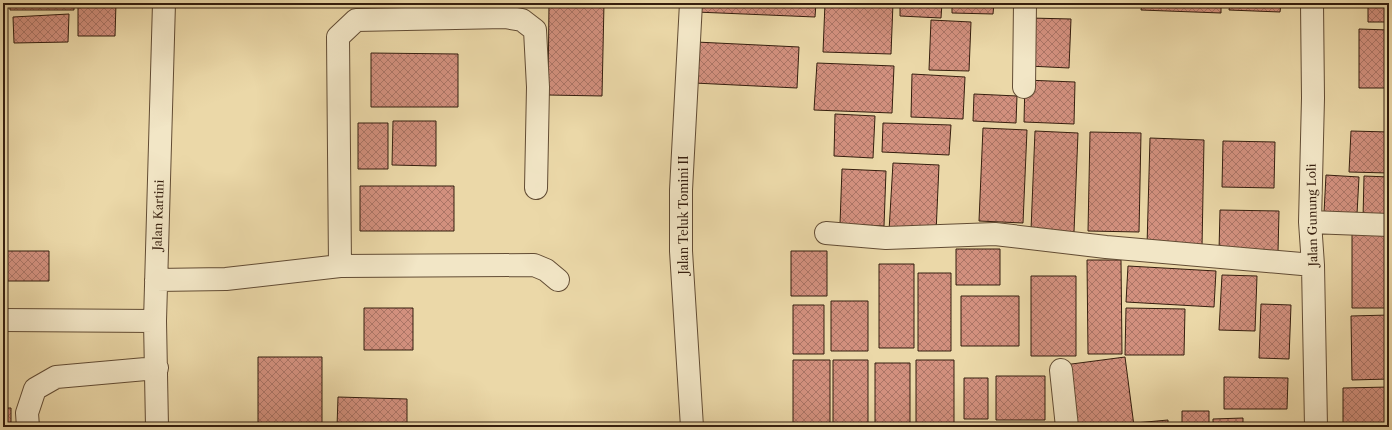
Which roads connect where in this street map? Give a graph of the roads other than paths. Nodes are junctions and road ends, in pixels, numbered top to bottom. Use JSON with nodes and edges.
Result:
{"nodes":[{"id":1,"x":164,"y":3,"type":"edge"},
{"id":2,"x":692,"y":3,"type":"edge"},
{"id":3,"x":1025,"y":3,"type":"edge"},
{"id":4,"x":1312,"y":3,"type":"edge"},
{"id":5,"x":1024,"y":87,"type":"dead end"},
{"id":6,"x":536,"y":188,"type":"dead end"},
{"id":7,"x":1310,"y":222,"type":"junction"},
{"id":8,"x":1389,"y":225,"type":"edge"},
{"id":9,"x":826,"y":233,"type":"dead end"},
{"id":10,"x":1312,"y":265,"type":"junction"},
{"id":11,"x":340,"y":266,"type":"junction"},
{"id":12,"x":156,"y":280,"type":"junction"},
{"id":13,"x":558,"y":280,"type":"dead end"},
{"id":14,"x":3,"y":320,"type":"edge"},
{"id":15,"x":155,"y":321,"type":"junction"},
{"id":16,"x":157,"y":368,"type":"junction"},
{"id":17,"x":1061,"y":370,"type":"dead end"},
{"id":18,"x":28,"y":427,"type":"edge"},
{"id":19,"x":157,"y":427,"type":"edge"},
{"id":20,"x":692,"y":427,"type":"edge"},
{"id":21,"x":1067,"y":427,"type":"edge"},
{"id":22,"x":1316,"y":427,"type":"edge"}],
"edges":[{"from":1,"to":12,"type":"street","name":"Jalan Kartini"},
{"from":2,"to":20,"type":"street","name":"Jalan Teluk Tomini II"},
{"from":3,"to":5,"type":"street"},
{"from":4,"to":7,"type":"street","name":"Jalan Gunung Loli"},
{"from":6,"to":11,"type":"street"},
{"from":7,"to":8,"type":"street"},
{"from":7,"to":10,"type":"street","name":"Jalan Gunung Loli"},
{"from":9,"to":10,"type":"street"},
{"from":10,"to":22,"type":"street","name":"Jalan Gunung Loli"},
{"from":11,"to":12,"type":"street"},
{"from":11,"to":13,"type":"street"},
{"from":12,"to":15,"type":"street","name":"Jalan Kartini"},
{"from":14,"to":15,"type":"street"},
{"from":15,"to":16,"type":"street","name":"Jalan Kartini"},
{"from":16,"to":18,"type":"street"},
{"from":16,"to":19,"type":"street","name":"Jalan Kartini"},
{"from":17,"to":21,"type":"street"}]}
